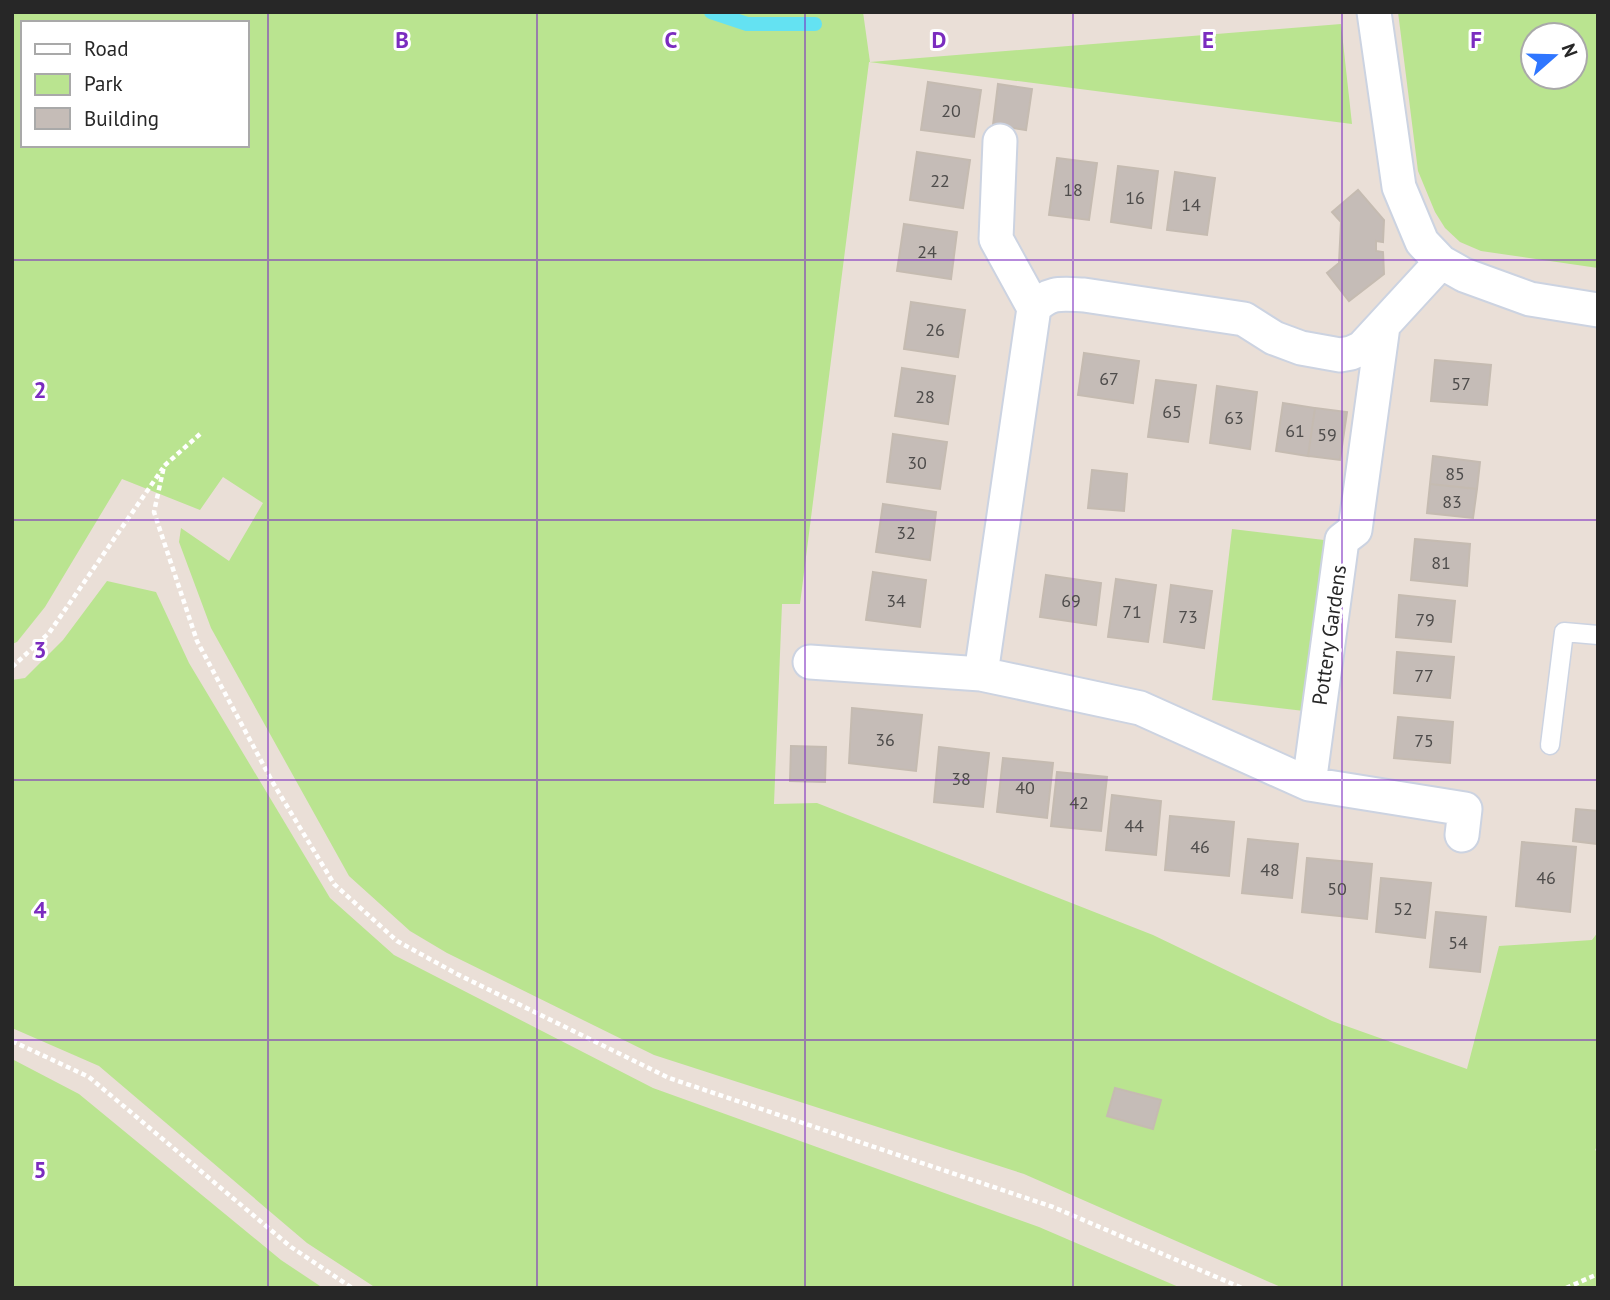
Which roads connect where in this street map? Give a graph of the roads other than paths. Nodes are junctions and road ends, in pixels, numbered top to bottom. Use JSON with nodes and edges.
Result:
{"nodes":[{"id":1,"x":1374,"y":12,"type":"edge"},
{"id":2,"x":1000,"y":141,"type":"dead end"},
{"id":3,"x":1441,"y":262,"type":"junction"},
{"id":4,"x":1034,"y":308,"type":"junction"},
{"id":5,"x":1598,"y":310,"type":"edge"},
{"id":6,"x":1383,"y":326,"type":"junction"},
{"id":7,"x":1598,"y":635,"type":"edge"},
{"id":8,"x":810,"y":662,"type":"dead end"},
{"id":9,"x":981,"y":674,"type":"junction"},
{"id":10,"x":1550,"y":745,"type":"dead end"},
{"id":11,"x":1309,"y":783,"type":"junction"},
{"id":12,"x":1462,"y":835,"type":"dead end"}],
"edges":[{"from":1,"to":3,"type":"street"},
{"from":2,"to":4,"type":"street"},
{"from":3,"to":5,"type":"street"},
{"from":3,"to":6,"type":"street"},
{"from":4,"to":6,"type":"street"},
{"from":4,"to":9,"type":"street"},
{"from":6,"to":11,"type":"street","name":"Pottery Gardens"},
{"from":7,"to":10,"type":"lane"},
{"from":8,"to":9,"type":"street"},
{"from":9,"to":11,"type":"street"},
{"from":11,"to":12,"type":"street"}]}
